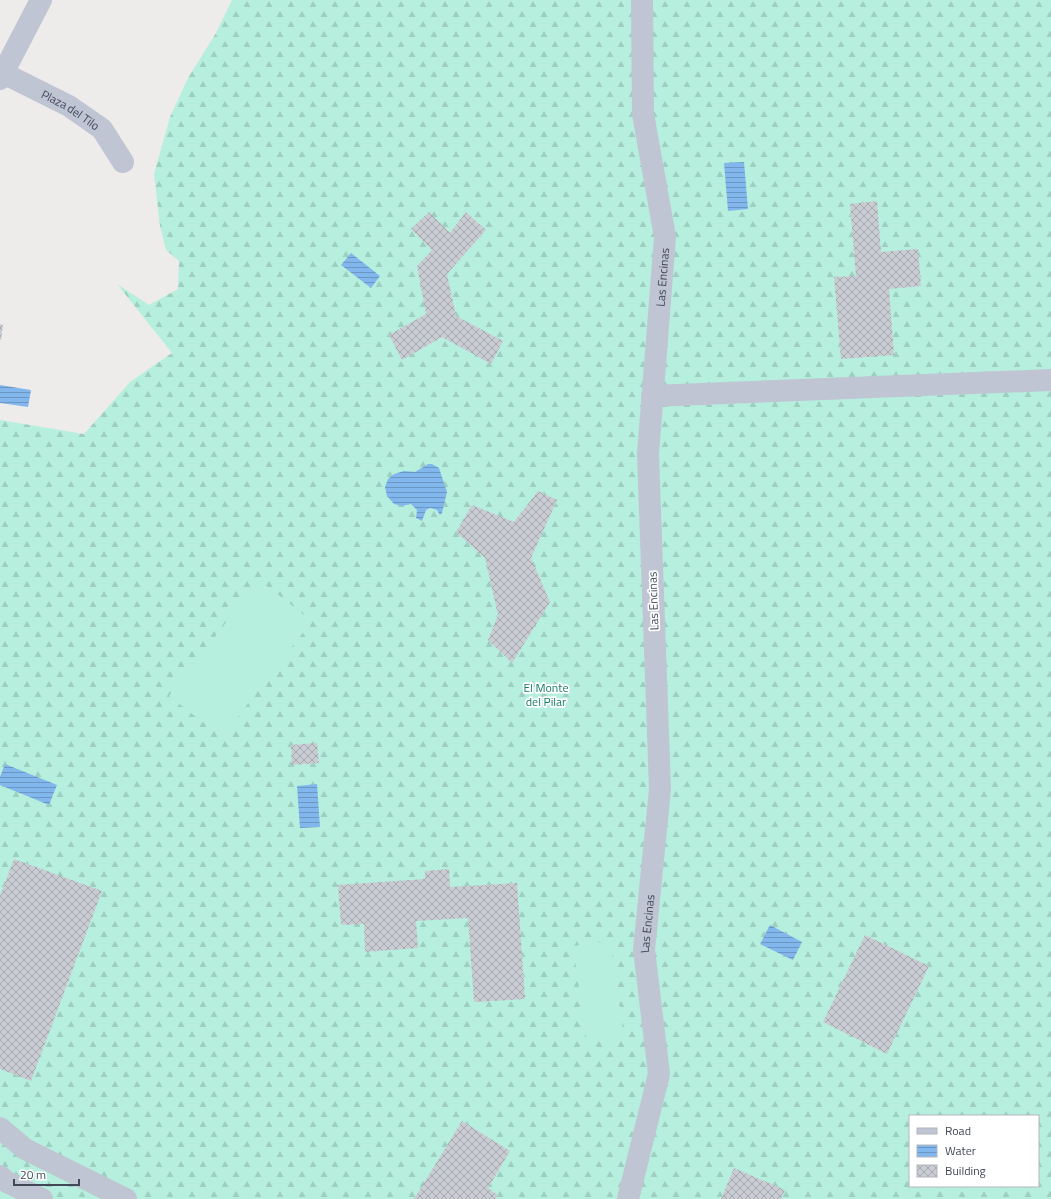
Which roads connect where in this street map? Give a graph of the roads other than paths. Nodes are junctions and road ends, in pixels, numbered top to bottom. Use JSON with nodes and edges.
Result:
{"nodes":[{"id":1,"x":42,"y":0,"type":"edge"},
{"id":2,"x":642,"y":0,"type":"edge"},
{"id":3,"x":2,"y":76,"type":"edge"},
{"id":4,"x":123,"y":162,"type":"dead end"},
{"id":5,"x":1051,"y":380,"type":"edge"},
{"id":6,"x":652,"y":396,"type":"junction"},
{"id":7,"x":0,"y":1128,"type":"edge"},
{"id":8,"x":0,"y":1176,"type":"edge"},
{"id":9,"x":42,"y":1199,"type":"edge"},
{"id":10,"x":126,"y":1199,"type":"edge"},
{"id":11,"x":628,"y":1199,"type":"edge"}],
"edges":[{"from":1,"to":3,"type":"street","name":"Plaza del Tilo"},
{"from":2,"to":6,"type":"street","name":"Las Encinas"},
{"from":3,"to":4,"type":"street","name":"Plaza del Tilo"},
{"from":5,"to":6,"type":"street"},
{"from":6,"to":11,"type":"street","name":"Las Encinas"},
{"from":7,"to":10,"type":"street"},
{"from":8,"to":9,"type":"street"}]}
